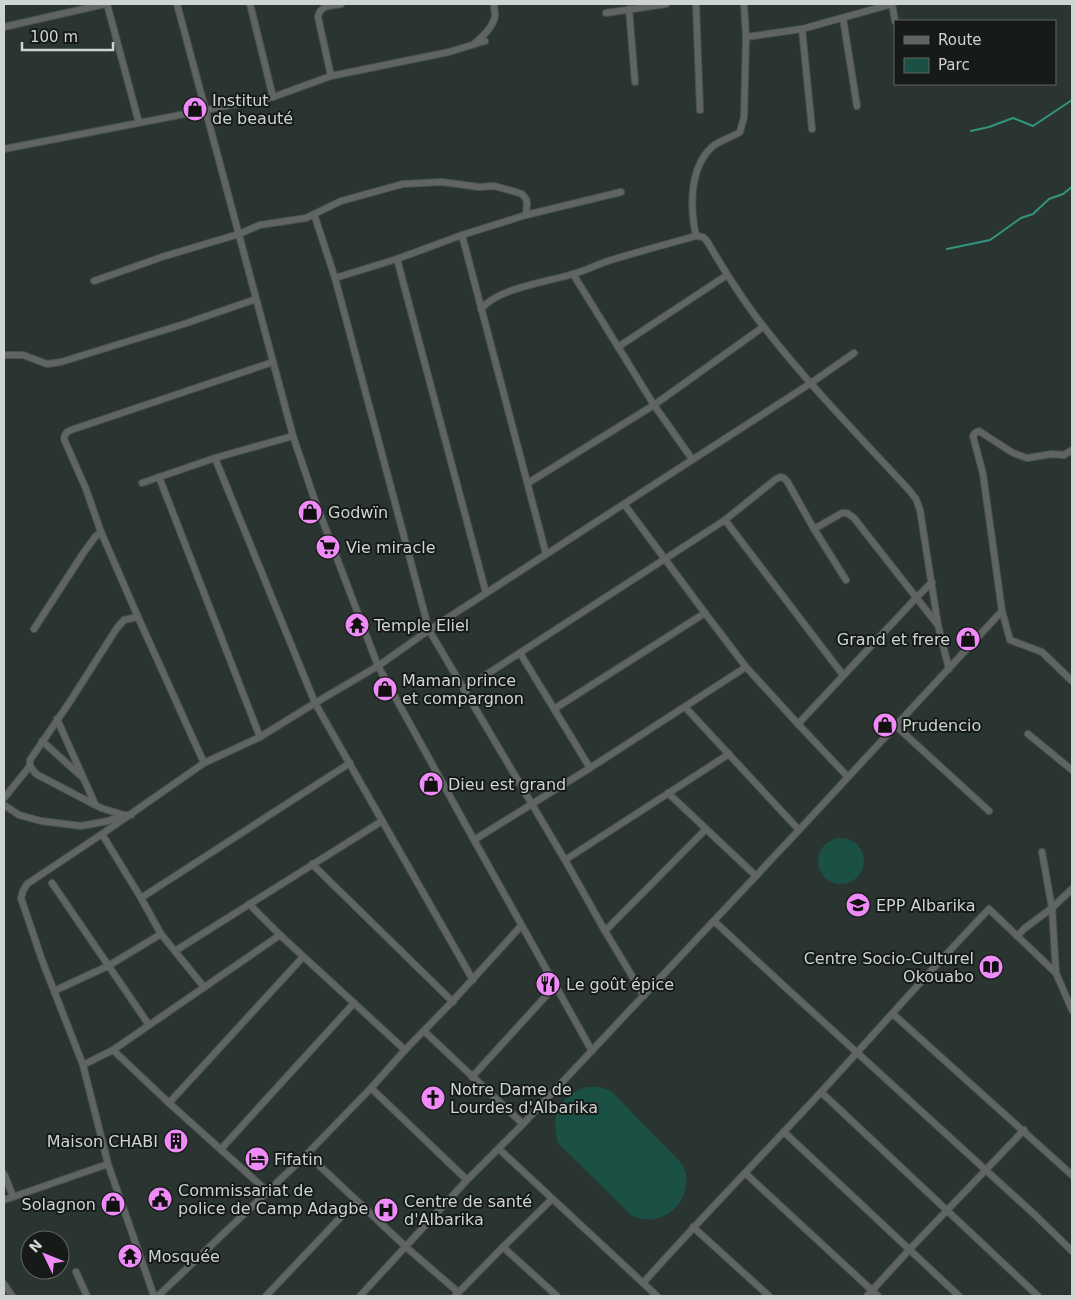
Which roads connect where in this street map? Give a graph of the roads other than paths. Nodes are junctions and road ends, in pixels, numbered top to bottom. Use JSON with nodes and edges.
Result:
{"nodes":[{"id":1,"x":106,"y":4,"type":"edge"},
{"id":2,"x":177,"y":4,"type":"edge"},
{"id":3,"x":250,"y":4,"type":"edge"},
{"id":4,"x":341,"y":4,"type":"edge"},
{"id":5,"x":494,"y":4,"type":"edge"},
{"id":6,"x":666,"y":4,"type":"edge"},
{"id":7,"x":696,"y":4,"type":"edge"},
{"id":8,"x":744,"y":4,"type":"edge"},
{"id":9,"x":892,"y":4,"type":"edge"},
{"id":10,"x":641,"y":6,"type":"edge"},
{"id":11,"x":629,"y":9,"type":"junction"},
{"id":12,"x":606,"y":13,"type":"dead end"},
{"id":13,"x":843,"y":18,"type":"junction"},
{"id":14,"x":895,"y":20,"type":"edge"},
{"id":15,"x":4,"y":27,"type":"edge"},
{"id":16,"x":802,"y":29,"type":"junction"},
{"id":17,"x":746,"y":36,"type":"junction"},
{"id":18,"x":485,"y":41,"type":"dead end"},
{"id":19,"x":475,"y":44,"type":"junction"},
{"id":20,"x":331,"y":76,"type":"junction"},
{"id":21,"x":635,"y":82,"type":"dead end"},
{"id":22,"x":273,"y":97,"type":"junction"},
{"id":23,"x":857,"y":106,"type":"dead end"},
{"id":24,"x":206,"y":110,"type":"junction"},
{"id":25,"x":700,"y":110,"type":"dead end"},
{"id":26,"x":139,"y":123,"type":"junction"},
{"id":27,"x":812,"y":129,"type":"dead end"},
{"id":28,"x":4,"y":149,"type":"edge"},
{"id":29,"x":621,"y":192,"type":"dead end"},
{"id":30,"x":314,"y":214,"type":"junction"},
{"id":31,"x":526,"y":215,"type":"junction"},
{"id":32,"x":239,"y":234,"type":"junction"},
{"id":33,"x":462,"y":235,"type":"junction"},
{"id":34,"x":696,"y":236,"type":"junction"},
{"id":35,"x":397,"y":259,"type":"junction"},
{"id":36,"x":573,"y":274,"type":"junction"},
{"id":37,"x":727,"y":275,"type":"junction"},
{"id":38,"x":336,"y":278,"type":"junction"},
{"id":39,"x":94,"y":281,"type":"dead end"},
{"id":40,"x":256,"y":298,"type":"junction"},
{"id":41,"x":481,"y":309,"type":"junction"},
{"id":42,"x":763,"y":327,"type":"junction"},
{"id":43,"x":618,"y":347,"type":"junction"},
{"id":44,"x":854,"y":353,"type":"dead end"},
{"id":45,"x":4,"y":355,"type":"edge"},
{"id":46,"x":273,"y":362,"type":"junction"},
{"id":47,"x":811,"y":383,"type":"junction"},
{"id":48,"x":654,"y":405,"type":"junction"},
{"id":49,"x":293,"y":436,"type":"junction"},
{"id":50,"x":1072,"y":450,"type":"edge"},
{"id":51,"x":215,"y":458,"type":"junction"},
{"id":52,"x":692,"y":460,"type":"junction"},
{"id":53,"x":159,"y":477,"type":"junction"},
{"id":54,"x":142,"y":483,"type":"dead end"},
{"id":55,"x":528,"y":483,"type":"junction"},
{"id":56,"x":624,"y":504,"type":"junction"},
{"id":57,"x":726,"y":520,"type":"junction"},
{"id":58,"x":814,"y":529,"type":"junction"},
{"id":59,"x":102,"y":532,"type":"junction"},
{"id":60,"x":546,"y":554,"type":"junction"},
{"id":61,"x":664,"y":559,"type":"junction"},
{"id":62,"x":846,"y":580,"type":"dead end"},
{"id":63,"x":932,"y":582,"type":"junction"},
{"id":64,"x":486,"y":593,"type":"junction"},
{"id":65,"x":916,"y":598,"type":"junction"},
{"id":66,"x":1002,"y":611,"type":"junction"},
{"id":67,"x":705,"y":613,"type":"junction"},
{"id":68,"x":138,"y":617,"type":"junction"},
{"id":69,"x":938,"y":625,"type":"junction"},
{"id":70,"x":34,"y":630,"type":"dead end"},
{"id":71,"x":429,"y":630,"type":"junction"},
{"id":72,"x":520,"y":653,"type":"junction"},
{"id":73,"x":378,"y":666,"type":"junction"},
{"id":74,"x":746,"y":667,"type":"junction"},
{"id":75,"x":949,"y":669,"type":"junction"},
{"id":76,"x":843,"y":676,"type":"junction"},
{"id":77,"x":1072,"y":681,"type":"edge"},
{"id":78,"x":464,"y":689,"type":"junction"},
{"id":79,"x":315,"y":702,"type":"junction"},
{"id":80,"x":685,"y":707,"type":"junction"},
{"id":81,"x":554,"y":709,"type":"junction"},
{"id":82,"x":57,"y":719,"type":"junction"},
{"id":83,"x":798,"y":724,"type":"junction"},
{"id":84,"x":896,"y":726,"type":"junction"},
{"id":85,"x":1028,"y":734,"type":"dead end"},
{"id":86,"x":260,"y":737,"type":"junction"},
{"id":87,"x":42,"y":741,"type":"junction"},
{"id":88,"x":729,"y":754,"type":"junction"},
{"id":89,"x":204,"y":763,"type":"junction"},
{"id":90,"x":350,"y":763,"type":"junction"},
{"id":91,"x":30,"y":766,"type":"junction"},
{"id":92,"x":590,"y":768,"type":"junction"},
{"id":93,"x":1072,"y":770,"type":"edge"},
{"id":94,"x":848,"y":777,"type":"junction"},
{"id":95,"x":84,"y":779,"type":"junction"},
{"id":96,"x":668,"y":793,"type":"junction"},
{"id":97,"x":4,"y":798,"type":"edge"},
{"id":98,"x":532,"y":804,"type":"junction"},
{"id":99,"x":4,"y":805,"type":"edge"},
{"id":100,"x":99,"y":806,"type":"junction"},
{"id":101,"x":989,"y":811,"type":"dead end"},
{"id":102,"x":128,"y":815,"type":"junction"},
{"id":103,"x":108,"y":821,"type":"junction"},
{"id":104,"x":382,"y":821,"type":"junction"},
{"id":105,"x":111,"y":828,"type":"junction"},
{"id":106,"x":706,"y":829,"type":"junction"},
{"id":107,"x":799,"y":830,"type":"junction"},
{"id":108,"x":102,"y":834,"type":"junction"},
{"id":109,"x":474,"y":840,"type":"junction"},
{"id":110,"x":1042,"y":852,"type":"dead end"},
{"id":111,"x":565,"y":860,"type":"junction"},
{"id":112,"x":312,"y":864,"type":"junction"},
{"id":113,"x":756,"y":876,"type":"junction"},
{"id":114,"x":52,"y":884,"type":"dead end"},
{"id":115,"x":1072,"y":890,"type":"edge"},
{"id":116,"x":141,"y":898,"type":"junction"},
{"id":117,"x":249,"y":904,"type":"junction"},
{"id":118,"x":1052,"y":908,"type":"junction"},
{"id":119,"x":714,"y":920,"type":"junction"},
{"id":120,"x":521,"y":926,"type":"junction"},
{"id":121,"x":605,"y":931,"type":"junction"},
{"id":122,"x":161,"y":934,"type":"junction"},
{"id":123,"x":280,"y":935,"type":"junction"},
{"id":124,"x":1017,"y":936,"type":"junction"},
{"id":125,"x":175,"y":951,"type":"junction"},
{"id":126,"x":303,"y":957,"type":"junction"},
{"id":127,"x":108,"y":966,"type":"junction"},
{"id":128,"x":1056,"y":973,"type":"junction"},
{"id":129,"x":473,"y":980,"type":"junction"},
{"id":130,"x":555,"y":986,"type":"junction"},
{"id":131,"x":204,"y":987,"type":"junction"},
{"id":132,"x":54,"y":991,"type":"junction"},
{"id":133,"x":644,"y":996,"type":"junction"},
{"id":134,"x":453,"y":1002,"type":"junction"},
{"id":135,"x":354,"y":1003,"type":"junction"},
{"id":136,"x":1072,"y":1010,"type":"edge"},
{"id":137,"x":893,"y":1014,"type":"junction"},
{"id":138,"x":149,"y":1025,"type":"junction"},
{"id":139,"x":424,"y":1031,"type":"junction"},
{"id":140,"x":113,"y":1050,"type":"junction"},
{"id":141,"x":406,"y":1050,"type":"junction"},
{"id":142,"x":592,"y":1051,"type":"junction"},
{"id":143,"x":858,"y":1052,"type":"junction"},
{"id":144,"x":83,"y":1065,"type":"junction"},
{"id":145,"x":472,"y":1076,"type":"junction"},
{"id":146,"x":371,"y":1088,"type":"junction"},
{"id":147,"x":821,"y":1092,"type":"junction"},
{"id":148,"x":169,"y":1103,"type":"junction"},
{"id":149,"x":523,"y":1124,"type":"junction"},
{"id":150,"x":1024,"y":1130,"type":"junction"},
{"id":151,"x":784,"y":1132,"type":"junction"},
{"id":152,"x":221,"y":1149,"type":"junction"},
{"id":153,"x":499,"y":1149,"type":"junction"},
{"id":154,"x":307,"y":1154,"type":"junction"},
{"id":155,"x":108,"y":1164,"type":"junction"},
{"id":156,"x":986,"y":1170,"type":"junction"},
{"id":157,"x":745,"y":1173,"type":"junction"},
{"id":158,"x":4,"y":1174,"type":"edge"},
{"id":159,"x":1072,"y":1175,"type":"edge"},
{"id":160,"x":467,"y":1180,"type":"junction"},
{"id":161,"x":267,"y":1191,"type":"junction"},
{"id":162,"x":13,"y":1196,"type":"junction"},
{"id":163,"x":552,"y":1199,"type":"junction"},
{"id":164,"x":4,"y":1200,"type":"edge"},
{"id":165,"x":356,"y":1202,"type":"junction"},
{"id":166,"x":947,"y":1211,"type":"junction"},
{"id":167,"x":693,"y":1227,"type":"junction"},
{"id":168,"x":406,"y":1247,"type":"junction"},
{"id":169,"x":503,"y":1247,"type":"junction"},
{"id":170,"x":909,"y":1250,"type":"junction"},
{"id":171,"x":1072,"y":1251,"type":"edge"},
{"id":172,"x":76,"y":1272,"type":"dead end"},
{"id":173,"x":643,"y":1283,"type":"junction"},
{"id":174,"x":4,"y":1284,"type":"edge"},
{"id":175,"x":872,"y":1290,"type":"junction"},
{"id":176,"x":456,"y":1295,"type":"edge"},
{"id":177,"x":12,"y":1296,"type":"edge"},
{"id":178,"x":87,"y":1296,"type":"edge"},
{"id":179,"x":154,"y":1296,"type":"edge"},
{"id":180,"x":158,"y":1296,"type":"edge"},
{"id":181,"x":266,"y":1296,"type":"edge"},
{"id":182,"x":360,"y":1296,"type":"edge"},
{"id":183,"x":557,"y":1296,"type":"edge"},
{"id":184,"x":657,"y":1296,"type":"edge"},
{"id":185,"x":769,"y":1296,"type":"edge"},
{"id":186,"x":867,"y":1296,"type":"edge"},
{"id":187,"x":878,"y":1296,"type":"edge"},
{"id":188,"x":959,"y":1296,"type":"edge"},
{"id":189,"x":1038,"y":1296,"type":"edge"}],
"edges":[{"from":1,"to":15,"type":"street"},
{"from":1,"to":26,"type":"street"},
{"from":2,"to":24,"type":"street"},
{"from":3,"to":22,"type":"street"},
{"from":4,"to":20,"type":"street"},
{"from":5,"to":19,"type":"street"},
{"from":6,"to":10,"type":"street"},
{"from":7,"to":25,"type":"street"},
{"from":8,"to":17,"type":"street"},
{"from":9,"to":13,"type":"street"},
{"from":9,"to":14,"type":"street"},
{"from":10,"to":11,"type":"street"},
{"from":11,"to":12,"type":"street"},
{"from":11,"to":21,"type":"street"},
{"from":13,"to":16,"type":"street"},
{"from":13,"to":23,"type":"street"},
{"from":16,"to":17,"type":"street"},
{"from":16,"to":27,"type":"street"},
{"from":17,"to":34,"type":"street"},
{"from":18,"to":19,"type":"street"},
{"from":19,"to":20,"type":"street"},
{"from":20,"to":22,"type":"street"},
{"from":22,"to":24,"type":"street"},
{"from":24,"to":26,"type":"street"},
{"from":24,"to":32,"type":"street"},
{"from":26,"to":28,"type":"street"},
{"from":29,"to":31,"type":"street"},
{"from":30,"to":31,"type":"street"},
{"from":30,"to":32,"type":"street"},
{"from":30,"to":38,"type":"street"},
{"from":31,"to":33,"type":"street"},
{"from":32,"to":39,"type":"street"},
{"from":32,"to":40,"type":"street"},
{"from":33,"to":35,"type":"street"},
{"from":33,"to":41,"type":"street"},
{"from":34,"to":36,"type":"street"},
{"from":34,"to":37,"type":"street"},
{"from":35,"to":38,"type":"street"},
{"from":35,"to":64,"type":"street"},
{"from":36,"to":41,"type":"street"},
{"from":36,"to":43,"type":"street"},
{"from":37,"to":42,"type":"street"},
{"from":37,"to":43,"type":"street"},
{"from":38,"to":71,"type":"street"},
{"from":40,"to":45,"type":"street"},
{"from":40,"to":46,"type":"street"},
{"from":41,"to":55,"type":"street"},
{"from":42,"to":47,"type":"street"},
{"from":42,"to":48,"type":"street"},
{"from":43,"to":48,"type":"street"},
{"from":44,"to":47,"type":"street"},
{"from":46,"to":49,"type":"street"},
{"from":46,"to":59,"type":"street"},
{"from":47,"to":52,"type":"street"},
{"from":47,"to":63,"type":"street"},
{"from":48,"to":52,"type":"street"},
{"from":48,"to":55,"type":"street"},
{"from":49,"to":51,"type":"street"},
{"from":49,"to":73,"type":"street"},
{"from":50,"to":66,"type":"street"},
{"from":51,"to":53,"type":"street"},
{"from":51,"to":79,"type":"street"},
{"from":52,"to":56,"type":"street"},
{"from":53,"to":54,"type":"street"},
{"from":53,"to":86,"type":"street"},
{"from":55,"to":60,"type":"street"},
{"from":56,"to":60,"type":"street"},
{"from":56,"to":61,"type":"street"},
{"from":57,"to":58,"type":"street"},
{"from":57,"to":61,"type":"street"},
{"from":57,"to":76,"type":"street"},
{"from":58,"to":62,"type":"street"},
{"from":58,"to":65,"type":"street"},
{"from":59,"to":68,"type":"street"},
{"from":59,"to":70,"type":"street"},
{"from":60,"to":64,"type":"street"},
{"from":61,"to":67,"type":"street"},
{"from":61,"to":72,"type":"street"},
{"from":63,"to":65,"type":"street"},
{"from":63,"to":69,"type":"street"},
{"from":64,"to":71,"type":"street"},
{"from":65,"to":69,"type":"street"},
{"from":65,"to":76,"type":"street"},
{"from":66,"to":75,"type":"street"},
{"from":66,"to":77,"type":"street"},
{"from":67,"to":74,"type":"street"},
{"from":67,"to":81,"type":"street"},
{"from":68,"to":82,"type":"street"},
{"from":68,"to":89,"type":"street"},
{"from":69,"to":75,"type":"street"},
{"from":71,"to":73,"type":"street"},
{"from":71,"to":78,"type":"street"},
{"from":72,"to":78,"type":"street"},
{"from":72,"to":81,"type":"street"},
{"from":73,"to":79,"type":"street"},
{"from":73,"to":109,"type":"street"},
{"from":74,"to":80,"type":"street"},
{"from":74,"to":83,"type":"street"},
{"from":75,"to":84,"type":"street"},
{"from":76,"to":83,"type":"street"},
{"from":78,"to":98,"type":"street"},
{"from":79,"to":86,"type":"street"},
{"from":79,"to":90,"type":"street"},
{"from":80,"to":88,"type":"street"},
{"from":80,"to":92,"type":"street"},
{"from":81,"to":92,"type":"street"},
{"from":82,"to":87,"type":"street"},
{"from":82,"to":95,"type":"street"},
{"from":83,"to":94,"type":"street"},
{"from":84,"to":94,"type":"street"},
{"from":84,"to":101,"type":"street"},
{"from":85,"to":93,"type":"street"},
{"from":86,"to":89,"type":"street"},
{"from":87,"to":91,"type":"street"},
{"from":87,"to":95,"type":"street"},
{"from":88,"to":96,"type":"street"},
{"from":88,"to":107,"type":"street"},
{"from":89,"to":102,"type":"street"},
{"from":90,"to":104,"type":"street"},
{"from":90,"to":116,"type":"street"},
{"from":91,"to":97,"type":"street"},
{"from":91,"to":100,"type":"street"},
{"from":92,"to":98,"type":"street"},
{"from":94,"to":107,"type":"street"},
{"from":95,"to":100,"type":"street"},
{"from":96,"to":106,"type":"street"},
{"from":96,"to":111,"type":"street"},
{"from":98,"to":109,"type":"street"},
{"from":98,"to":111,"type":"street"},
{"from":99,"to":103,"type":"street"},
{"from":100,"to":102,"type":"street"},
{"from":100,"to":103,"type":"street"},
{"from":102,"to":103,"type":"street"},
{"from":102,"to":105,"type":"street"},
{"from":103,"to":105,"type":"street"},
{"from":104,"to":112,"type":"street"},
{"from":104,"to":129,"type":"street"},
{"from":105,"to":108,"type":"street"},
{"from":106,"to":113,"type":"street"},
{"from":106,"to":121,"type":"street"},
{"from":107,"to":113,"type":"street"},
{"from":108,"to":116,"type":"street"},
{"from":108,"to":132,"type":"street"},
{"from":109,"to":120,"type":"street"},
{"from":110,"to":118,"type":"street"},
{"from":111,"to":121,"type":"street"},
{"from":112,"to":117,"type":"street"},
{"from":112,"to":134,"type":"street"},
{"from":113,"to":119,"type":"street"},
{"from":114,"to":127,"type":"street"},
{"from":115,"to":118,"type":"street"},
{"from":116,"to":122,"type":"street"},
{"from":117,"to":123,"type":"street"},
{"from":117,"to":125,"type":"street"},
{"from":118,"to":124,"type":"street"},
{"from":118,"to":128,"type":"street"},
{"from":119,"to":133,"type":"street"},
{"from":119,"to":143,"type":"street"},
{"from":120,"to":129,"type":"street"},
{"from":120,"to":130,"type":"street"},
{"from":121,"to":133,"type":"street"},
{"from":122,"to":125,"type":"street"},
{"from":122,"to":127,"type":"street"},
{"from":123,"to":126,"type":"street"},
{"from":123,"to":131,"type":"street"},
{"from":124,"to":128,"type":"street"},
{"from":124,"to":137,"type":"street"},
{"from":125,"to":131,"type":"street"},
{"from":126,"to":135,"type":"street"},
{"from":126,"to":148,"type":"street"},
{"from":127,"to":132,"type":"street"},
{"from":127,"to":138,"type":"street"},
{"from":128,"to":136,"type":"street"},
{"from":129,"to":134,"type":"street"},
{"from":130,"to":142,"type":"street"},
{"from":130,"to":145,"type":"street"},
{"from":131,"to":138,"type":"street"},
{"from":132,"to":144,"type":"street"},
{"from":133,"to":142,"type":"street"},
{"from":134,"to":139,"type":"street"},
{"from":135,"to":141,"type":"street"},
{"from":135,"to":152,"type":"street"},
{"from":137,"to":143,"type":"street"},
{"from":137,"to":150,"type":"street"},
{"from":138,"to":140,"type":"street"},
{"from":139,"to":141,"type":"street"},
{"from":139,"to":145,"type":"street"},
{"from":140,"to":144,"type":"street"},
{"from":140,"to":148,"type":"street"},
{"from":141,"to":146,"type":"street"},
{"from":142,"to":149,"type":"street"},
{"from":143,"to":147,"type":"street"},
{"from":143,"to":156,"type":"street"},
{"from":144,"to":155,"type":"street"},
{"from":145,"to":149,"type":"street"},
{"from":146,"to":154,"type":"street"},
{"from":146,"to":160,"type":"street"},
{"from":147,"to":151,"type":"street"},
{"from":147,"to":166,"type":"street"},
{"from":148,"to":152,"type":"street"},
{"from":149,"to":153,"type":"street"},
{"from":150,"to":156,"type":"street"},
{"from":150,"to":159,"type":"street"},
{"from":151,"to":157,"type":"street"},
{"from":151,"to":170,"type":"street"},
{"from":152,"to":161,"type":"street"},
{"from":153,"to":160,"type":"street"},
{"from":153,"to":163,"type":"street"},
{"from":154,"to":161,"type":"street"},
{"from":154,"to":165,"type":"street"},
{"from":155,"to":162,"type":"street"},
{"from":155,"to":179,"type":"street"},
{"from":156,"to":166,"type":"street"},
{"from":156,"to":171,"type":"street"},
{"from":157,"to":167,"type":"street"},
{"from":157,"to":175,"type":"street"},
{"from":158,"to":162,"type":"street"},
{"from":160,"to":168,"type":"street"},
{"from":161,"to":180,"type":"street"},
{"from":162,"to":164,"type":"street"},
{"from":163,"to":169,"type":"street"},
{"from":163,"to":173,"type":"street"},
{"from":165,"to":168,"type":"street"},
{"from":165,"to":181,"type":"street"},
{"from":166,"to":170,"type":"street"},
{"from":166,"to":189,"type":"street"},
{"from":167,"to":173,"type":"street"},
{"from":167,"to":185,"type":"street"},
{"from":168,"to":176,"type":"street"},
{"from":168,"to":182,"type":"street"},
{"from":169,"to":176,"type":"street"},
{"from":169,"to":183,"type":"street"},
{"from":170,"to":175,"type":"street"},
{"from":170,"to":188,"type":"street"},
{"from":172,"to":178,"type":"street"},
{"from":173,"to":184,"type":"street"},
{"from":174,"to":177,"type":"street"},
{"from":175,"to":186,"type":"street"},
{"from":175,"to":187,"type":"street"}]}
